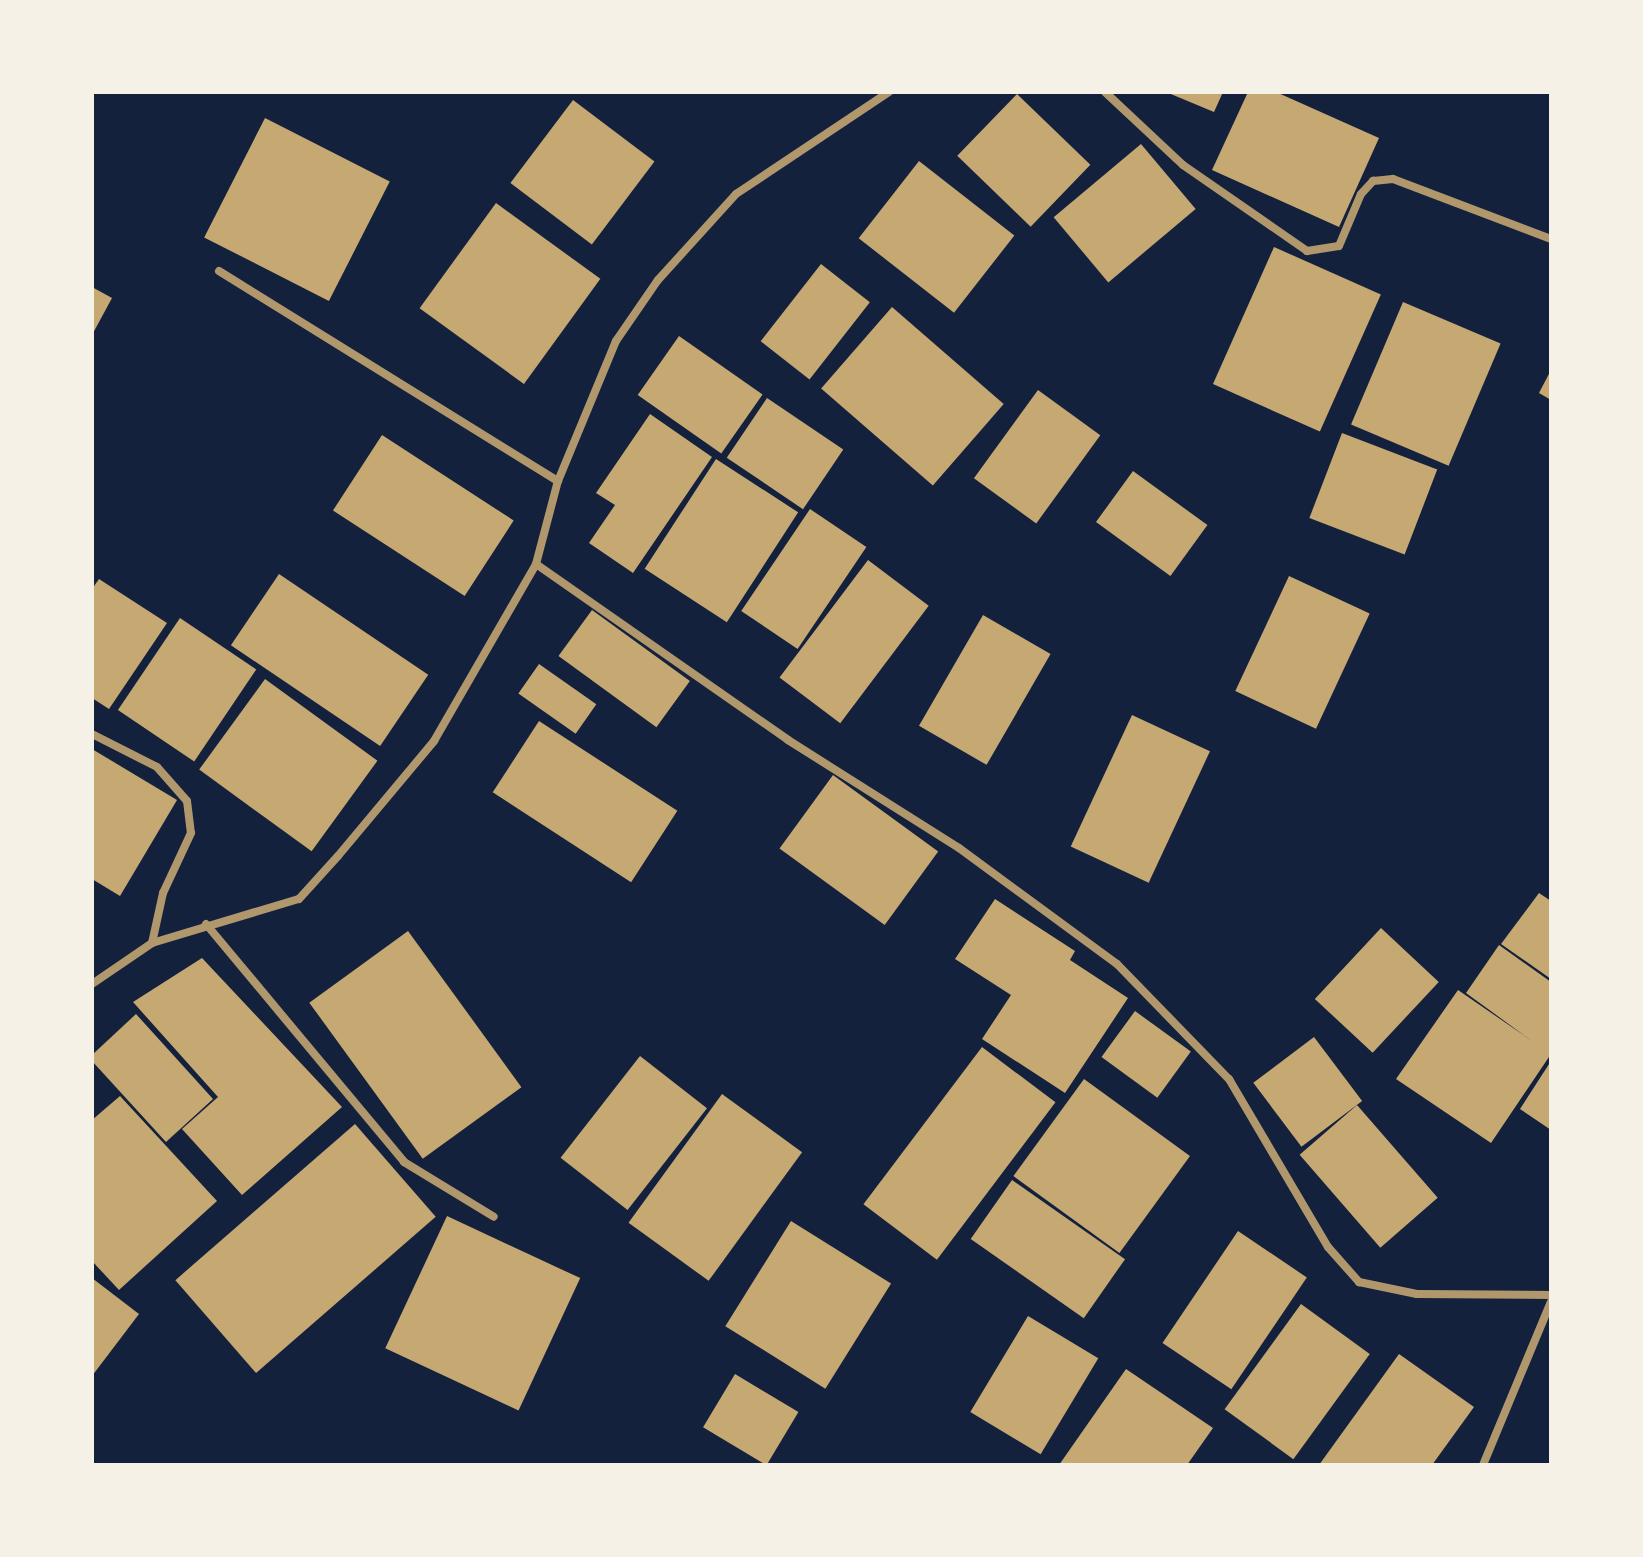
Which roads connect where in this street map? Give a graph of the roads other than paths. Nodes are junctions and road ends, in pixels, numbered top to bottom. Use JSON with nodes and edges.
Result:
{"nodes":[{"id":1,"x":889,"y":92,"type":"edge"},
{"id":2,"x":1105,"y":92,"type":"edge"},
{"id":3,"x":1551,"y":239,"type":"edge"},
{"id":4,"x":219,"y":271,"type":"dead end"},
{"id":5,"x":558,"y":481,"type":"junction"},
{"id":6,"x":536,"y":564,"type":"junction"},
{"id":7,"x":92,"y":734,"type":"edge"},
{"id":8,"x":206,"y":924,"type":"junction"},
{"id":9,"x":152,"y":943,"type":"junction"},
{"id":10,"x":92,"y":984,"type":"edge"},
{"id":11,"x":494,"y":1217,"type":"dead end"},
{"id":12,"x":1551,"y":1295,"type":"edge"},
{"id":13,"x":1551,"y":1302,"type":"edge"},
{"id":14,"x":1483,"y":1465,"type":"edge"}],
"edges":[{"from":1,"to":5,"type":"street"},
{"from":2,"to":3,"type":"street"},
{"from":4,"to":5,"type":"street"},
{"from":5,"to":6,"type":"street"},
{"from":6,"to":8,"type":"street"},
{"from":6,"to":12,"type":"street"},
{"from":7,"to":9,"type":"street"},
{"from":8,"to":9,"type":"street"},
{"from":8,"to":11,"type":"street"},
{"from":9,"to":10,"type":"street"},
{"from":13,"to":14,"type":"street"}]}
